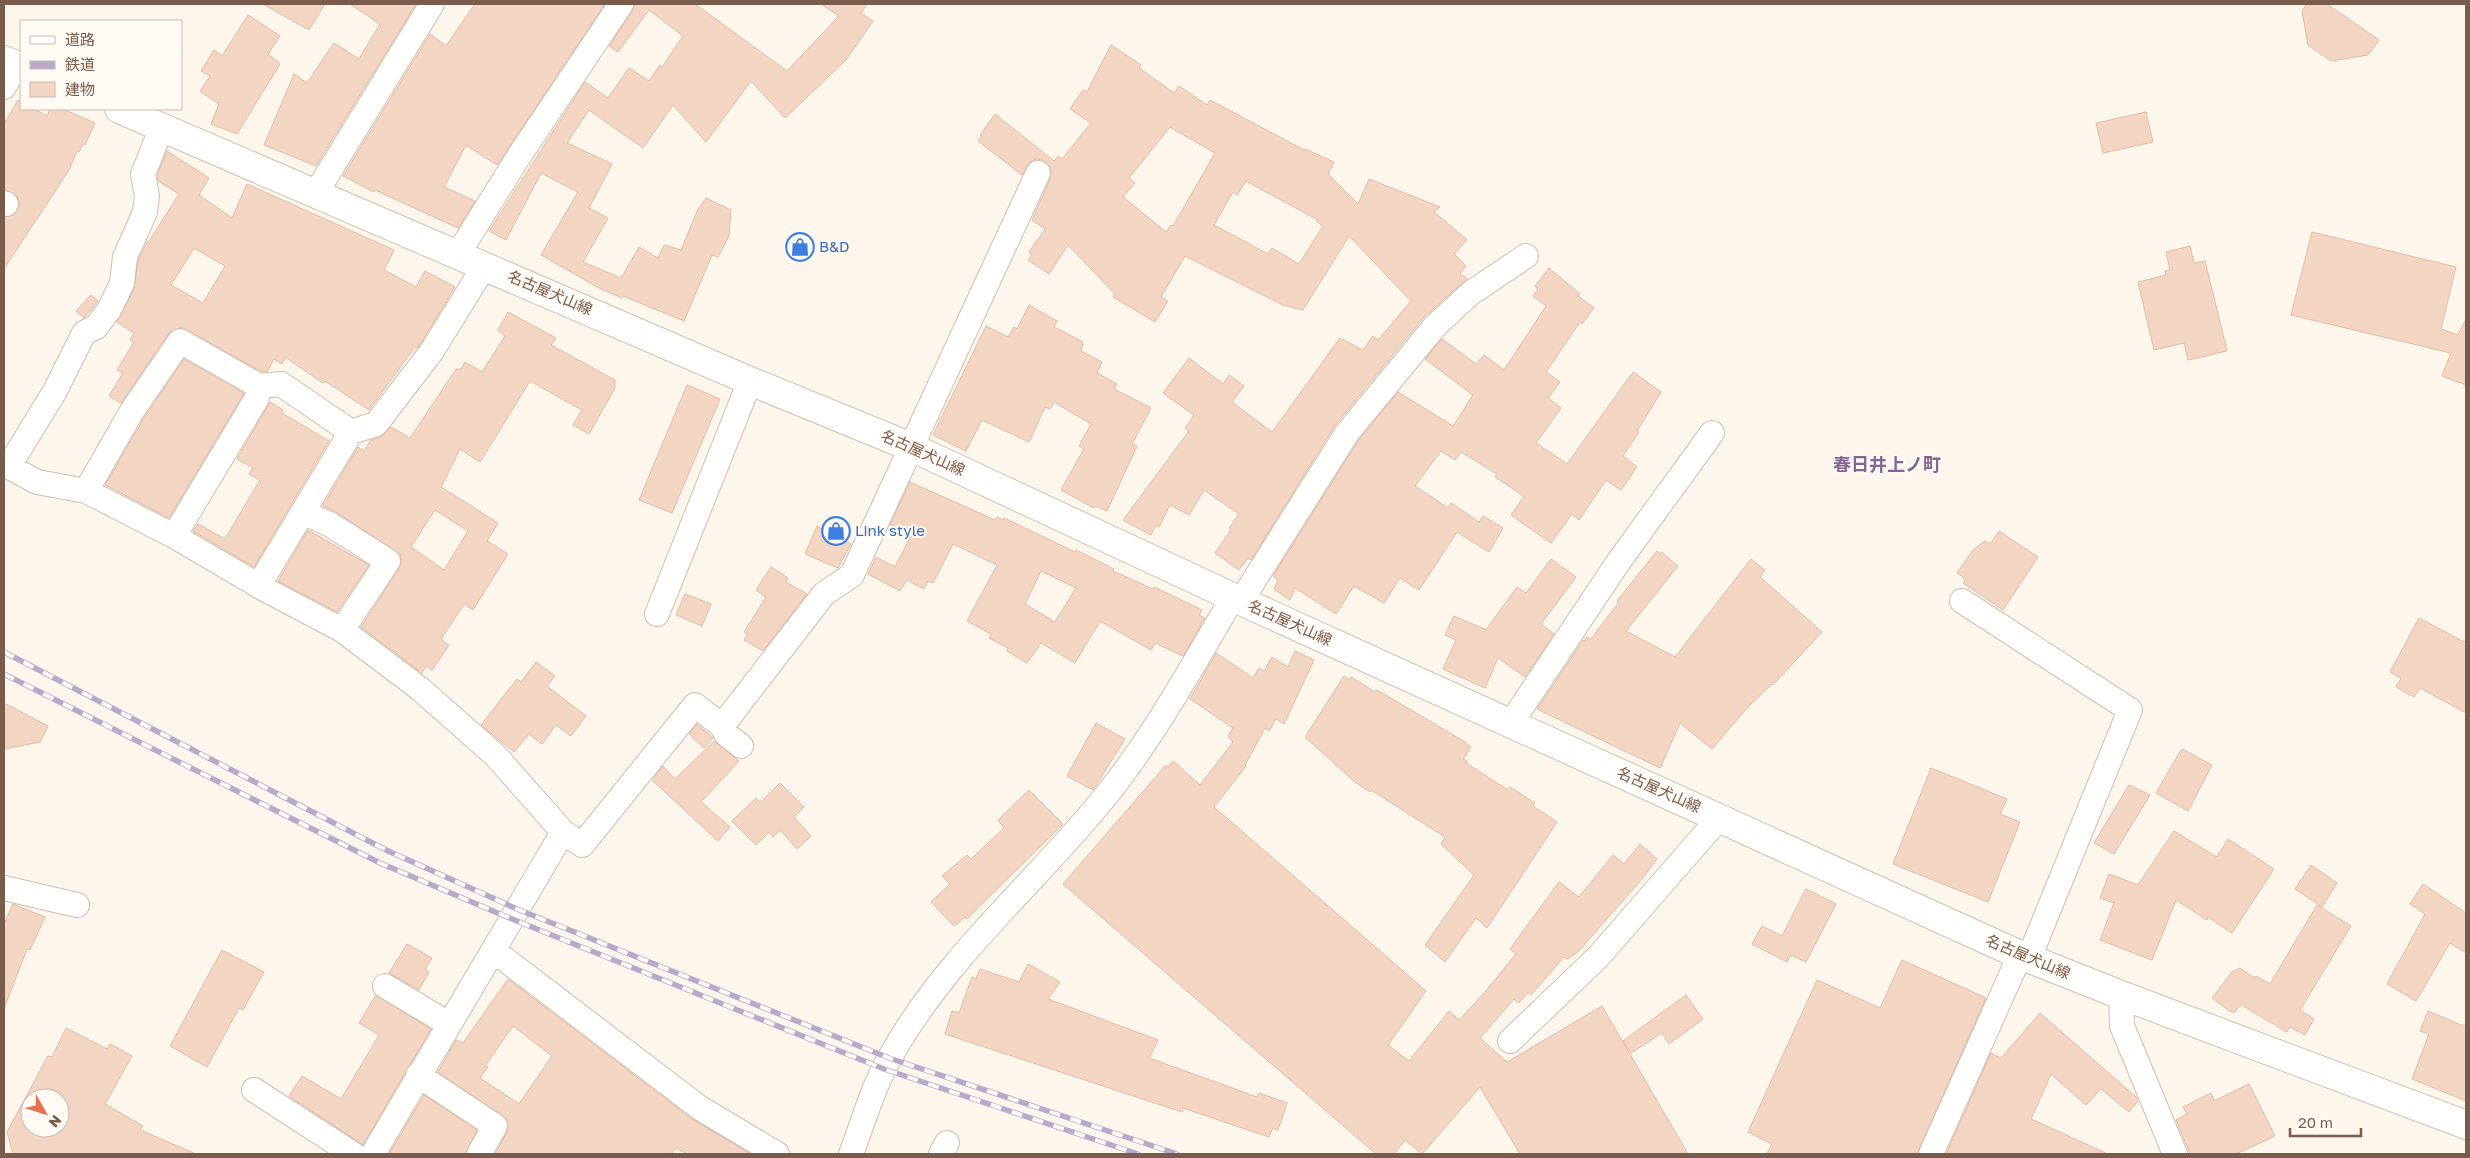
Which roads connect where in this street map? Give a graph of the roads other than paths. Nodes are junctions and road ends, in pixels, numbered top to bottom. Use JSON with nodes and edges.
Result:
{"nodes":[{"id":1,"x":432,"y":4,"type":"edge"},
{"id":2,"x":620,"y":4,"type":"edge"},
{"id":3,"x":121,"y":110,"type":"edge"},
{"id":4,"x":162,"y":127,"type":"junction"},
{"id":5,"x":1038,"y":173,"type":"dead end"},
{"id":6,"x":316,"y":193,"type":"junction"},
{"id":7,"x":458,"y":254,"type":"junction"},
{"id":8,"x":1526,"y":256,"type":"dead end"},
{"id":9,"x":485,"y":265,"type":"junction"},
{"id":10,"x":750,"y":381,"type":"junction"},
{"id":11,"x":259,"y":386,"type":"junction"},
{"id":12,"x":351,"y":432,"type":"junction"},
{"id":13,"x":1712,"y":433,"type":"dead end"},
{"id":14,"x":911,"y":447,"type":"junction"},
{"id":15,"x":6,"y":465,"type":"edge"},
{"id":16,"x":86,"y":491,"type":"junction"},
{"id":17,"x":303,"y":512,"type":"junction"},
{"id":18,"x":174,"y":536,"type":"junction"},
{"id":19,"x":259,"y":585,"type":"junction"},
{"id":20,"x":1237,"y":599,"type":"junction"},
{"id":21,"x":1962,"y":601,"type":"dead end"},
{"id":22,"x":657,"y":614,"type":"dead end"},
{"id":23,"x":342,"y":630,"type":"junction"},
{"id":24,"x":1511,"y":723,"type":"junction"},
{"id":25,"x":722,"y":726,"type":"junction"},
{"id":26,"x":741,"y":746,"type":"dead end"},
{"id":27,"x":1720,"y":817,"type":"junction"},
{"id":28,"x":563,"y":832,"type":"junction"},
{"id":29,"x":4,"y":888,"type":"edge"},
{"id":30,"x":77,"y":905,"type":"dead end"},
{"id":31,"x":494,"y":951,"type":"junction"},
{"id":32,"x":2025,"y":956,"type":"junction"},
{"id":33,"x":385,"y":986,"type":"dead end"},
{"id":34,"x":2120,"y":995,"type":"junction"},
{"id":35,"x":449,"y":1024,"type":"junction"},
{"id":36,"x":1510,"y":1041,"type":"dead end"},
{"id":37,"x":418,"y":1075,"type":"junction"},
{"id":38,"x":254,"y":1090,"type":"dead end"},
{"id":39,"x":2466,"y":1125,"type":"edge"},
{"id":40,"x":353,"y":1154,"type":"edge"},
{"id":41,"x":373,"y":1154,"type":"edge"},
{"id":42,"x":479,"y":1154,"type":"edge"},
{"id":43,"x":777,"y":1154,"type":"edge"},
{"id":44,"x":851,"y":1154,"type":"edge"},
{"id":45,"x":1931,"y":1154,"type":"edge"},
{"id":46,"x":2175,"y":1154,"type":"edge"}],
"edges":[{"from":1,"to":6,"type":"street"},
{"from":2,"to":7,"type":"street"},
{"from":3,"to":4,"type":"main road","name":"名古屋犬山線"},
{"from":4,"to":6,"type":"main road","name":"名古屋犬山線"},
{"from":4,"to":15,"type":"street"},
{"from":5,"to":14,"type":"street"},
{"from":6,"to":7,"type":"main road","name":"名古屋犬山線"},
{"from":7,"to":9,"type":"main road","name":"名古屋犬山線"},
{"from":8,"to":20,"type":"street"},
{"from":9,"to":10,"type":"main road","name":"名古屋犬山線"},
{"from":9,"to":12,"type":"street"},
{"from":10,"to":14,"type":"main road","name":"名古屋犬山線"},
{"from":10,"to":22,"type":"street"},
{"from":11,"to":12,"type":"street"},
{"from":11,"to":16,"type":"street"},
{"from":11,"to":18,"type":"street"},
{"from":12,"to":17,"type":"street"},
{"from":13,"to":24,"type":"street"},
{"from":14,"to":20,"type":"main road","name":"名古屋犬山線"},
{"from":14,"to":25,"type":"street"},
{"from":15,"to":16,"type":"street"},
{"from":16,"to":18,"type":"street"},
{"from":17,"to":19,"type":"street"},
{"from":17,"to":23,"type":"street"},
{"from":18,"to":19,"type":"street"},
{"from":19,"to":23,"type":"street"},
{"from":20,"to":24,"type":"main road","name":"名古屋犬山線"},
{"from":20,"to":44,"type":"street"},
{"from":21,"to":32,"type":"street"},
{"from":23,"to":28,"type":"street"},
{"from":24,"to":27,"type":"main road","name":"名古屋犬山線"},
{"from":25,"to":26,"type":"street"},
{"from":25,"to":28,"type":"street"},
{"from":27,"to":32,"type":"main road","name":"名古屋犬山線"},
{"from":27,"to":36,"type":"street"},
{"from":28,"to":31,"type":"street"},
{"from":29,"to":30,"type":"street"},
{"from":31,"to":35,"type":"street"},
{"from":31,"to":43,"type":"street"},
{"from":32,"to":34,"type":"main road","name":"名古屋犬山線"},
{"from":32,"to":45,"type":"street"},
{"from":33,"to":35,"type":"street"},
{"from":34,"to":39,"type":"main road","name":"名古屋犬山線"},
{"from":34,"to":46,"type":"street"},
{"from":35,"to":37,"type":"street"},
{"from":37,"to":41,"type":"street"},
{"from":37,"to":42,"type":"street"},
{"from":38,"to":40,"type":"street"}]}
